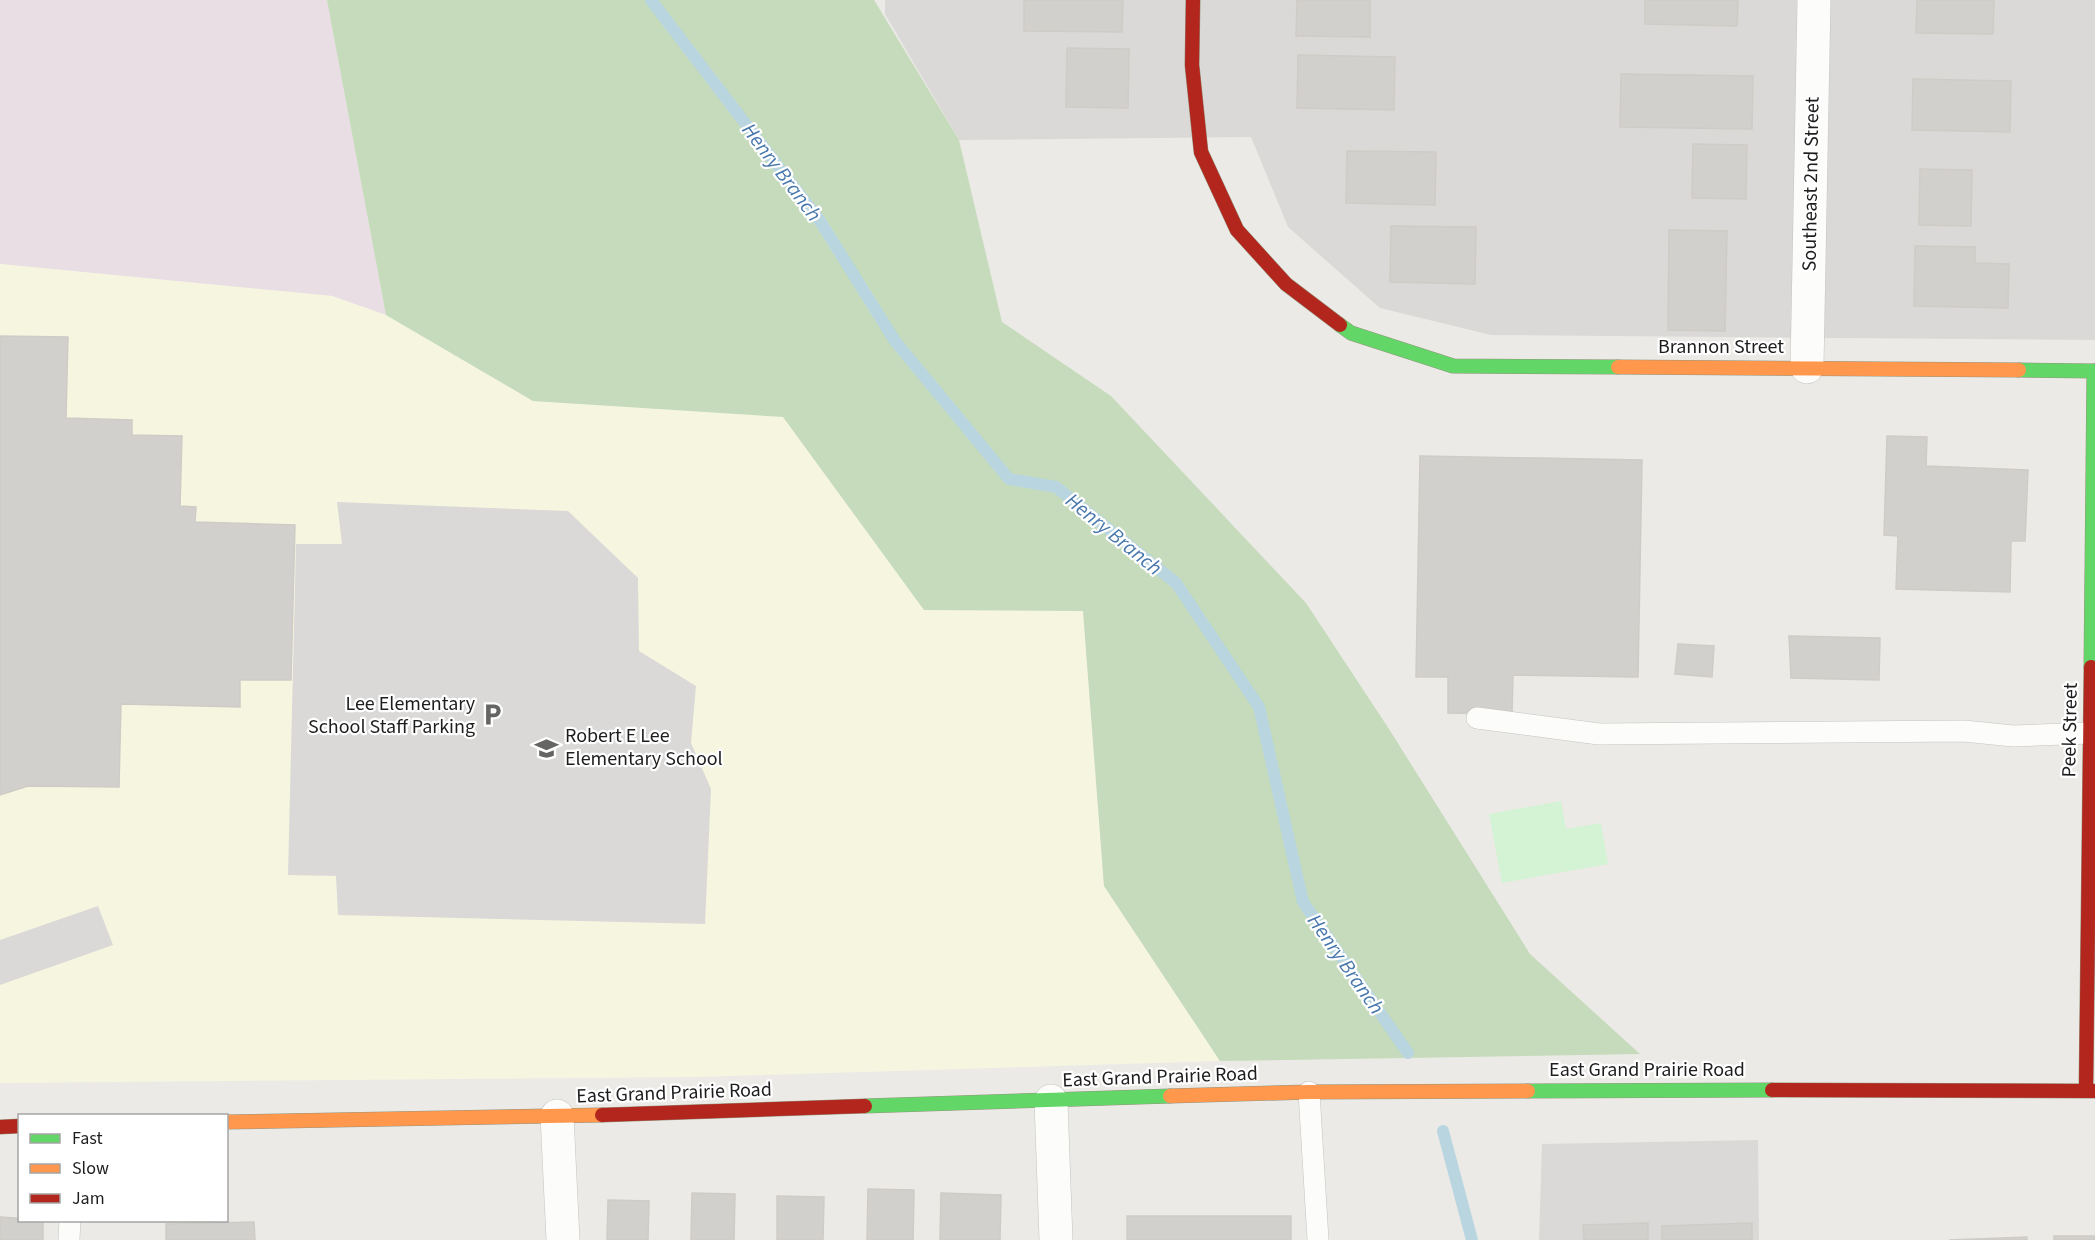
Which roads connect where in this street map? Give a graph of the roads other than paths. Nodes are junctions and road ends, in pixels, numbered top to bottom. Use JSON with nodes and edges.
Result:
{"nodes":[{"id":1,"x":1193,"y":0,"type":"edge"},
{"id":2,"x":1814,"y":0,"type":"edge"},
{"id":3,"x":1807,"y":367,"type":"junction"},
{"id":4,"x":2095,"y":371,"type":"edge"},
{"id":5,"x":1477,"y":718,"type":"dead end"},
{"id":6,"x":2090,"y":733,"type":"junction"},
{"id":7,"x":2091,"y":1090,"type":"edge"},
{"id":8,"x":1310,"y":1092,"type":"junction"},
{"id":9,"x":1051,"y":1101,"type":"junction"},
{"id":10,"x":557,"y":1116,"type":"junction"},
{"id":11,"x":228,"y":1122,"type":"edge"},
{"id":12,"x":18,"y":1126,"type":"edge"},
{"id":13,"x":0,"y":1127,"type":"edge"},
{"id":14,"x":70,"y":1222,"type":"edge"},
{"id":15,"x":69,"y":1240,"type":"edge"},
{"id":16,"x":563,"y":1240,"type":"edge"},
{"id":17,"x":1056,"y":1240,"type":"edge"},
{"id":18,"x":1318,"y":1240,"type":"edge"}],
"edges":[{"from":1,"to":3,"type":"street","name":"Brannon Street"},
{"from":2,"to":3,"type":"street","name":"Southeast 2nd Street"},
{"from":3,"to":4,"type":"street","name":"Brannon Street"},
{"from":4,"to":6,"type":"street","name":"Peek Street"},
{"from":5,"to":6,"type":"lane"},
{"from":6,"to":7,"type":"street","name":"Peek Street"},
{"from":7,"to":8,"type":"street","name":"East Grand Prairie Road"},
{"from":8,"to":9,"type":"street","name":"East Grand Prairie Road"},
{"from":8,"to":18,"type":"lane"},
{"from":9,"to":10,"type":"street","name":"East Grand Prairie Road"},
{"from":9,"to":17,"type":"street"},
{"from":10,"to":11,"type":"street","name":"East Grand Prairie Road"},
{"from":10,"to":16,"type":"street"},
{"from":12,"to":13,"type":"street"},
{"from":14,"to":15,"type":"lane"}]}
